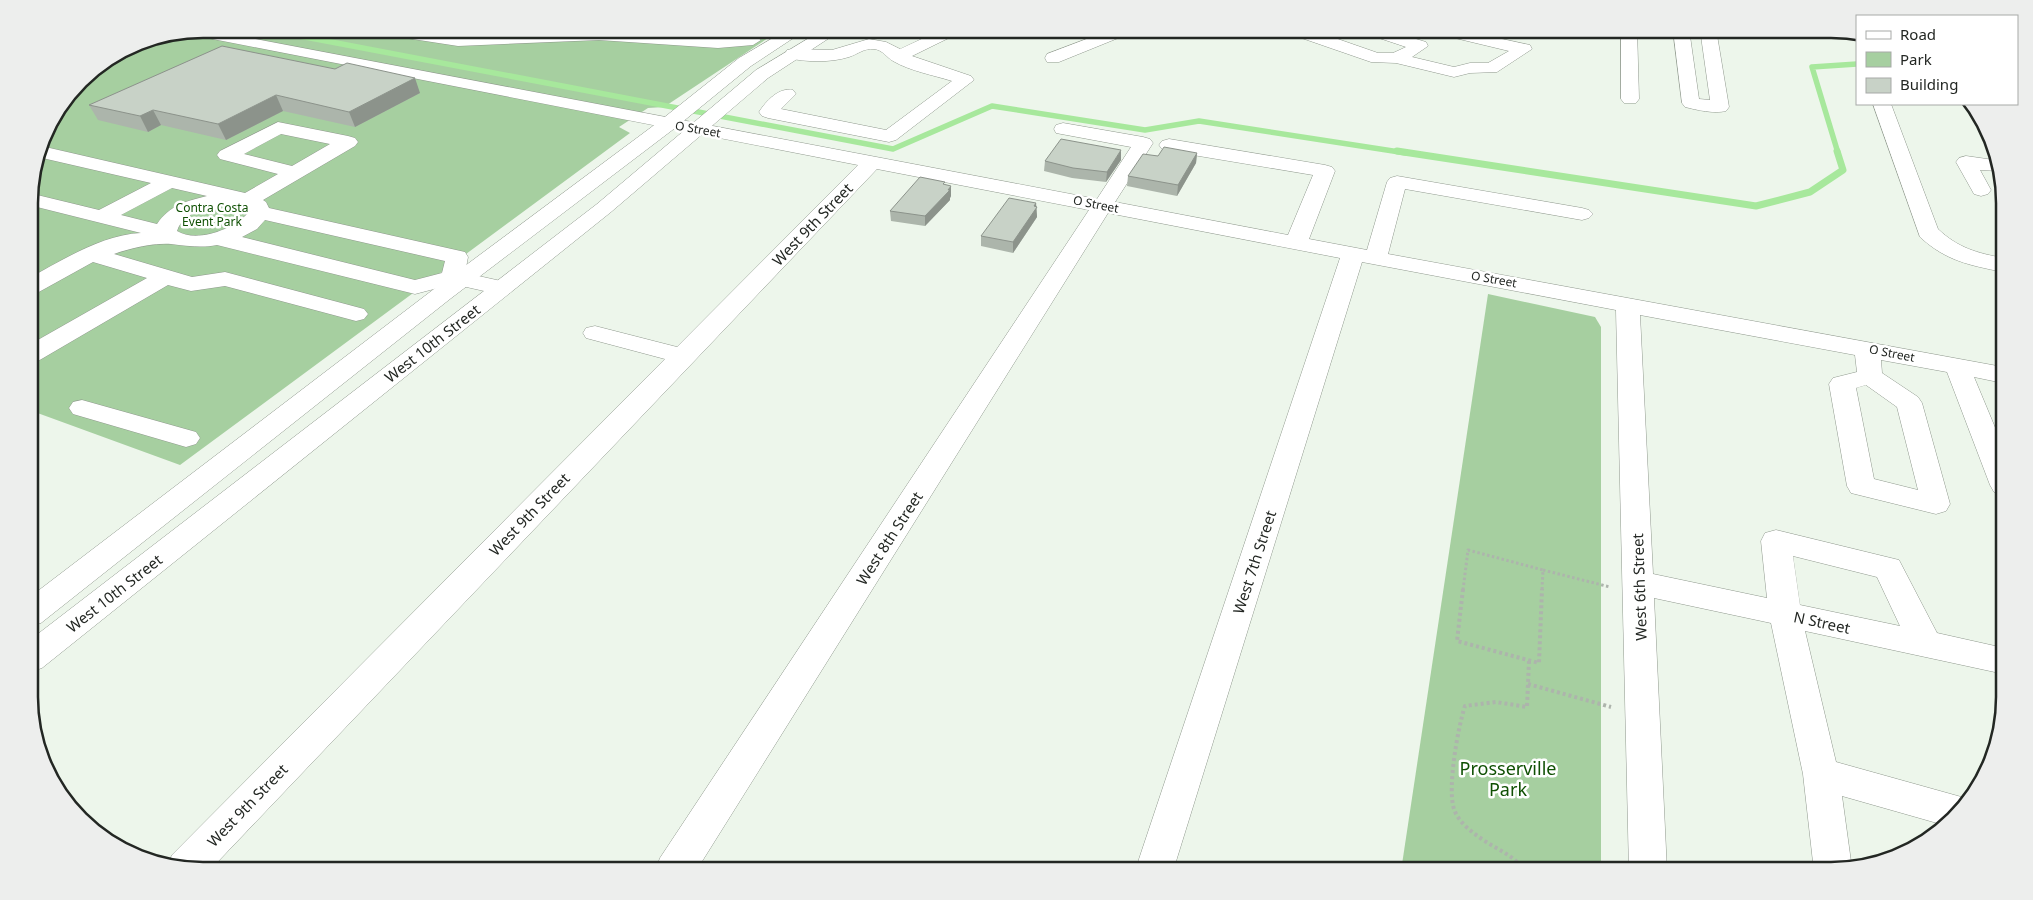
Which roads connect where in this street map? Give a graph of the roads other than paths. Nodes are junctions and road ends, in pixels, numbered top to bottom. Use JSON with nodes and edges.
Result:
{"nodes":[{"id":1,"x":220,"y":38,"type":"edge"},
{"id":2,"x":434,"y":38,"type":"edge"},
{"id":3,"x":539,"y":38,"type":"edge"},
{"id":4,"x":644,"y":38,"type":"edge"},
{"id":5,"x":757,"y":38,"type":"edge"},
{"id":6,"x":820,"y":38,"type":"edge"},
{"id":7,"x":937,"y":38,"type":"edge"},
{"id":8,"x":1104,"y":38,"type":"edge"},
{"id":9,"x":1317,"y":38,"type":"edge"},
{"id":10,"x":1395,"y":38,"type":"edge"},
{"id":11,"x":1476,"y":38,"type":"edge"},
{"id":12,"x":1629,"y":38,"type":"edge"},
{"id":13,"x":1682,"y":38,"type":"edge"},
{"id":14,"x":1709,"y":38,"type":"edge"},
{"id":15,"x":458,"y":42,"type":"junction"},
{"id":16,"x":793,"y":54,"type":"junction"},
{"id":17,"x":898,"y":57,"type":"junction"},
{"id":18,"x":1053,"y":58,"type":"dead end"},
{"id":19,"x":1396,"y":58,"type":"junction"},
{"id":20,"x":398,"y":72,"type":"junction"},
{"id":21,"x":787,"y":94,"type":"dead end"},
{"id":22,"x":1630,"y":99,"type":"dead end"},
{"id":23,"x":1882,"y":105,"type":"edge"},
{"id":24,"x":668,"y":124,"type":"junction"},
{"id":25,"x":699,"y":129,"type":"junction"},
{"id":26,"x":1063,"y":129,"type":"dead end"},
{"id":27,"x":1169,"y":145,"type":"dead end"},
{"id":28,"x":45,"y":153,"type":"edge"},
{"id":29,"x":873,"y":161,"type":"junction"},
{"id":30,"x":1991,"y":165,"type":"edge"},
{"id":31,"x":296,"y":172,"type":"junction"},
{"id":32,"x":169,"y":182,"type":"junction"},
{"id":33,"x":1981,"y":190,"type":"dead end"},
{"id":34,"x":38,"y":201,"type":"edge"},
{"id":35,"x":250,"y":204,"type":"junction"},
{"id":36,"x":1104,"y":206,"type":"junction"},
{"id":37,"x":1582,"y":214,"type":"dead end"},
{"id":38,"x":102,"y":217,"type":"junction"},
{"id":39,"x":168,"y":235,"type":"junction"},
{"id":40,"x":216,"y":238,"type":"junction"},
{"id":41,"x":1296,"y":243,"type":"junction"},
{"id":42,"x":91,"y":254,"type":"junction"},
{"id":43,"x":1365,"y":256,"type":"junction"},
{"id":44,"x":1996,"y":264,"type":"edge"},
{"id":45,"x":165,"y":277,"type":"junction"},
{"id":46,"x":457,"y":278,"type":"junction"},
{"id":47,"x":38,"y":283,"type":"edge"},
{"id":48,"x":502,"y":288,"type":"junction"},
{"id":49,"x":1628,"y":304,"type":"junction"},
{"id":50,"x":356,"y":314,"type":"dead end"},
{"id":51,"x":595,"y":332,"type":"dead end"},
{"id":52,"x":1867,"y":349,"type":"junction"},
{"id":53,"x":38,"y":351,"type":"edge"},
{"id":54,"x":683,"y":356,"type":"junction"},
{"id":55,"x":1957,"y":366,"type":"junction"},
{"id":56,"x":1996,"y":373,"type":"edge"},
{"id":57,"x":1870,"y":376,"type":"junction"},
{"id":58,"x":82,"y":408,"type":"dead end"},
{"id":59,"x":186,"y":438,"type":"dead end"},
{"id":60,"x":1996,"y":465,"type":"edge"},
{"id":61,"x":1625,"y":585,"type":"junction"},
{"id":62,"x":38,"y":608,"type":"edge"},
{"id":63,"x":1785,"y":614,"type":"junction"},
{"id":64,"x":1926,"y":645,"type":"junction"},
{"id":65,"x":38,"y":653,"type":"edge"},
{"id":66,"x":1996,"y":659,"type":"edge"},
{"id":67,"x":1821,"y":774,"type":"junction"},
{"id":68,"x":1951,"y":810,"type":"edge"},
{"id":69,"x":192,"y":862,"type":"edge"},
{"id":70,"x":680,"y":862,"type":"edge"},
{"id":71,"x":1157,"y":862,"type":"edge"},
{"id":72,"x":1647,"y":862,"type":"edge"},
{"id":73,"x":1832,"y":862,"type":"edge"}],
"edges":[{"from":1,"to":20,"type":"street","name":"O Street"},
{"from":2,"to":15,"type":"street"},
{"from":3,"to":15,"type":"street"},
{"from":4,"to":5,"type":"street"},
{"from":5,"to":24,"type":"street"},
{"from":6,"to":16,"type":"street","name":"West 10th Street"},
{"from":7,"to":17,"type":"street"},
{"from":8,"to":18,"type":"street"},
{"from":9,"to":19,"type":"street"},
{"from":10,"to":19,"type":"street"},
{"from":11,"to":19,"type":"street"},
{"from":12,"to":22,"type":"street"},
{"from":13,"to":14,"type":"street"},
{"from":15,"to":20,"type":"street"},
{"from":16,"to":17,"type":"street"},
{"from":16,"to":25,"type":"street","name":"West 10th Street"},
{"from":17,"to":21,"type":"street"},
{"from":20,"to":24,"type":"street","name":"O Street"},
{"from":23,"to":44,"type":"street"},
{"from":24,"to":25,"type":"street","name":"O Street"},
{"from":24,"to":46,"type":"street"},
{"from":25,"to":29,"type":"street","name":"O Street"},
{"from":25,"to":48,"type":"street","name":"West 10th Street"},
{"from":26,"to":36,"type":"street","name":"West 8th Street"},
{"from":27,"to":41,"type":"street"},
{"from":28,"to":32,"type":"street"},
{"from":29,"to":36,"type":"street","name":"O Street"},
{"from":29,"to":54,"type":"street","name":"West 9th Street"},
{"from":30,"to":33,"type":"street"},
{"from":31,"to":31,"type":"street"},
{"from":31,"to":35,"type":"street"},
{"from":32,"to":35,"type":"street"},
{"from":32,"to":38,"type":"street"},
{"from":34,"to":38,"type":"street"},
{"from":35,"to":39,"type":"street"},
{"from":35,"to":40,"type":"street"},
{"from":35,"to":46,"type":"street"},
{"from":36,"to":41,"type":"street","name":"O Street"},
{"from":36,"to":70,"type":"street","name":"West 8th Street"},
{"from":37,"to":43,"type":"street","name":"West 7th Street"},
{"from":38,"to":39,"type":"street"},
{"from":39,"to":40,"type":"street"},
{"from":39,"to":42,"type":"street"},
{"from":40,"to":46,"type":"street"},
{"from":41,"to":43,"type":"street","name":"O Street"},
{"from":42,"to":45,"type":"street"},
{"from":42,"to":47,"type":"street"},
{"from":43,"to":49,"type":"street","name":"O Street"},
{"from":43,"to":71,"type":"street","name":"West 7th Street"},
{"from":45,"to":50,"type":"street"},
{"from":45,"to":53,"type":"street"},
{"from":46,"to":48,"type":"street"},
{"from":46,"to":62,"type":"street"},
{"from":48,"to":65,"type":"street","name":"West 10th Street"},
{"from":49,"to":52,"type":"street","name":"O Street"},
{"from":49,"to":61,"type":"street","name":"West 6th Street"},
{"from":51,"to":54,"type":"street"},
{"from":52,"to":55,"type":"street","name":"O Street"},
{"from":52,"to":57,"type":"street"},
{"from":54,"to":69,"type":"street","name":"West 9th Street"},
{"from":55,"to":56,"type":"street","name":"O Street"},
{"from":55,"to":60,"type":"street"},
{"from":57,"to":57,"type":"street"},
{"from":58,"to":59,"type":"street"},
{"from":61,"to":63,"type":"street","name":"N Street"},
{"from":61,"to":72,"type":"street","name":"West 6th Street"},
{"from":63,"to":64,"type":"street","name":"N Street"},
{"from":63,"to":64,"type":"street"},
{"from":63,"to":67,"type":"street"},
{"from":64,"to":66,"type":"street","name":"N Street"},
{"from":67,"to":68,"type":"street"},
{"from":67,"to":73,"type":"street"}]}
